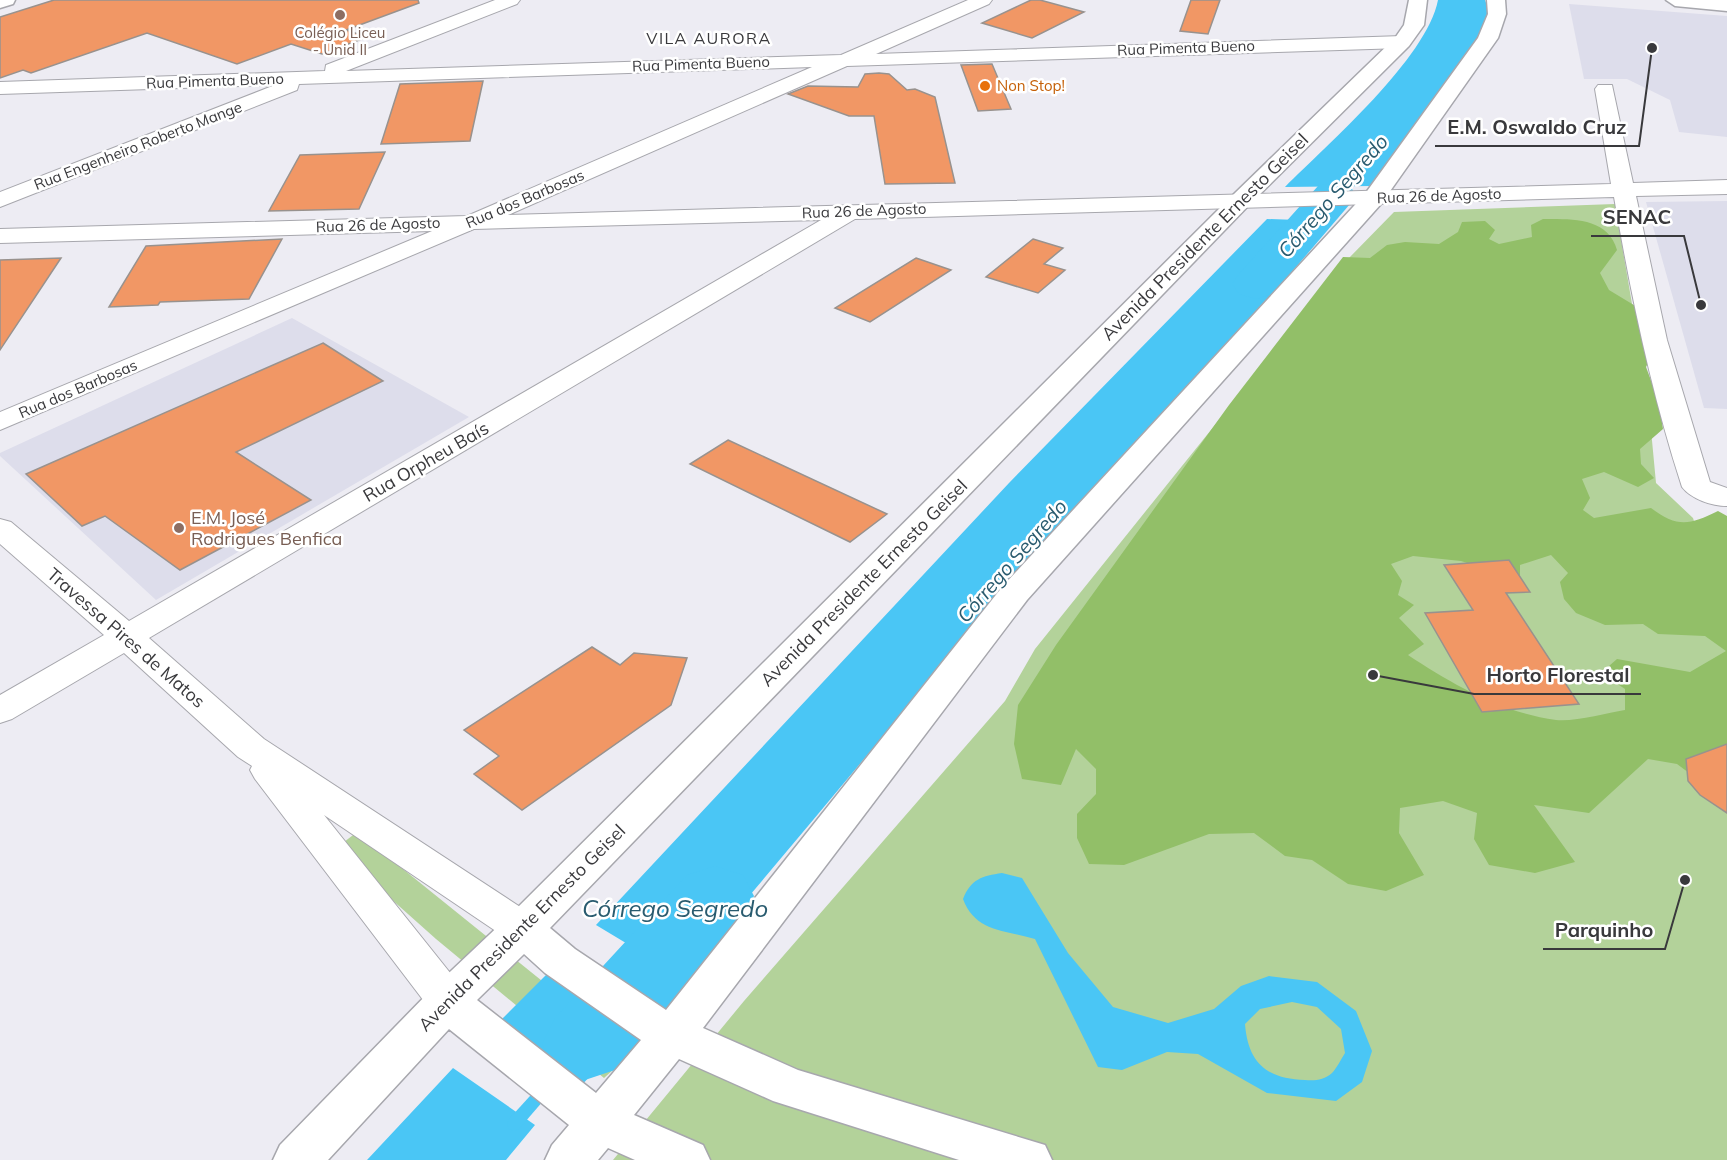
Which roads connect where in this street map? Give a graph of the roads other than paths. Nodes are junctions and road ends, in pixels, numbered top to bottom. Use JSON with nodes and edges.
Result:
{"nodes":[{"id":1,"x":6,"y":0,"type":"edge"},
{"id":2,"x":510,"y":0,"type":"edge"},
{"id":3,"x":983,"y":0,"type":"edge"},
{"id":4,"x":1418,"y":0,"type":"edge"},
{"id":5,"x":1496,"y":0,"type":"edge"},
{"id":6,"x":1675,"y":0,"type":"edge"},
{"id":7,"x":0,"y":2,"type":"edge"},
{"id":8,"x":1727,"y":5,"type":"edge"},
{"id":9,"x":1401,"y":42,"type":"junction"},
{"id":10,"x":848,"y":58,"type":"junction"},
{"id":11,"x":311,"y":78,"type":"junction"},
{"id":12,"x":0,"y":88,"type":"edge"},
{"id":13,"x":1605,"y":89,"type":"dead end"},
{"id":14,"x":1727,"y":187,"type":"edge"},
{"id":15,"x":1624,"y":190,"type":"junction"},
{"id":16,"x":1242,"y":199,"type":"junction"},
{"id":17,"x":1364,"y":199,"type":"junction"},
{"id":18,"x":0,"y":200,"type":"edge"},
{"id":19,"x":851,"y":212,"type":"junction"},
{"id":20,"x":472,"y":222,"type":"junction"},
{"id":21,"x":0,"y":236,"type":"edge"},
{"id":22,"x":7,"y":416,"type":"edge"},
{"id":23,"x":1724,"y":497,"type":"edge"},
{"id":24,"x":0,"y":528,"type":"edge"},
{"id":25,"x":127,"y":637,"type":"junction"},
{"id":26,"x":0,"y":711,"type":"edge"},
{"id":27,"x":251,"y":748,"type":"junction"},
{"id":28,"x":523,"y":929,"type":"junction"},
{"id":29,"x":448,"y":1001,"type":"junction"},
{"id":30,"x":657,"y":1027,"type":"junction"},
{"id":31,"x":583,"y":1110,"type":"junction"},
{"id":32,"x":297,"y":1160,"type":"edge"},
{"id":33,"x":569,"y":1160,"type":"edge"},
{"id":34,"x":686,"y":1160,"type":"edge"},
{"id":35,"x":1028,"y":1160,"type":"edge"}],
"edges":[{"from":1,"to":7,"type":"main road"},
{"from":2,"to":11,"type":"street","name":"Rua Engenheiro Roberto Mange"},
{"from":3,"to":10,"type":"street","name":"Rua dos Barbosas"},
{"from":4,"to":9,"type":"main road","name":"Avenida Presidente Ernesto Geisel"},
{"from":5,"to":17,"type":"main road"},
{"from":6,"to":8,"type":"main road"},
{"from":9,"to":10,"type":"street","name":"Rua Pimenta Bueno"},
{"from":9,"to":16,"type":"main road","name":"Avenida Presidente Ernesto Geisel"},
{"from":10,"to":11,"type":"street","name":"Rua Pimenta Bueno"},
{"from":10,"to":20,"type":"street","name":"Rua dos Barbosas"},
{"from":11,"to":12,"type":"street","name":"Rua Pimenta Bueno"},
{"from":11,"to":18,"type":"street","name":"Rua Engenheiro Roberto Mange"},
{"from":13,"to":15,"type":"street"},
{"from":14,"to":15,"type":"street","name":"Rua 26 de Agosto"},
{"from":15,"to":17,"type":"street","name":"Rua 26 de Agosto"},
{"from":15,"to":23,"type":"street"},
{"from":16,"to":17,"type":"street","name":"Rua 26 de Agosto"},
{"from":16,"to":19,"type":"street","name":"Rua 26 de Agosto"},
{"from":16,"to":28,"type":"main road","name":"Avenida Presidente Ernesto Geisel"},
{"from":17,"to":30,"type":"main road"},
{"from":19,"to":20,"type":"street","name":"Rua 26 de Agosto"},
{"from":19,"to":25,"type":"street","name":"Rua Orpheu Baís"},
{"from":20,"to":21,"type":"street","name":"Rua 26 de Agosto"},
{"from":20,"to":22,"type":"street","name":"Rua dos Barbosas"},
{"from":24,"to":25,"type":"street","name":"Travessa Pires de Matos"},
{"from":25,"to":26,"type":"street","name":"Rua Orpheu Baís"},
{"from":25,"to":27,"type":"street","name":"Travessa Pires de Matos"},
{"from":27,"to":28,"type":"street","name":"Travessa Pires de Matos"},
{"from":27,"to":29,"type":"street","name":"Travessa Pires de Matos"},
{"from":28,"to":29,"type":"main road","name":"Avenida Presidente Ernesto Geisel"},
{"from":28,"to":30,"type":"main road"},
{"from":29,"to":31,"type":"main road"},
{"from":29,"to":32,"type":"main road","name":"Avenida Presidente Ernesto Geisel"},
{"from":30,"to":31,"type":"main road"},
{"from":30,"to":35,"type":"main road"},
{"from":31,"to":33,"type":"main road"},
{"from":31,"to":34,"type":"main road"}]}
